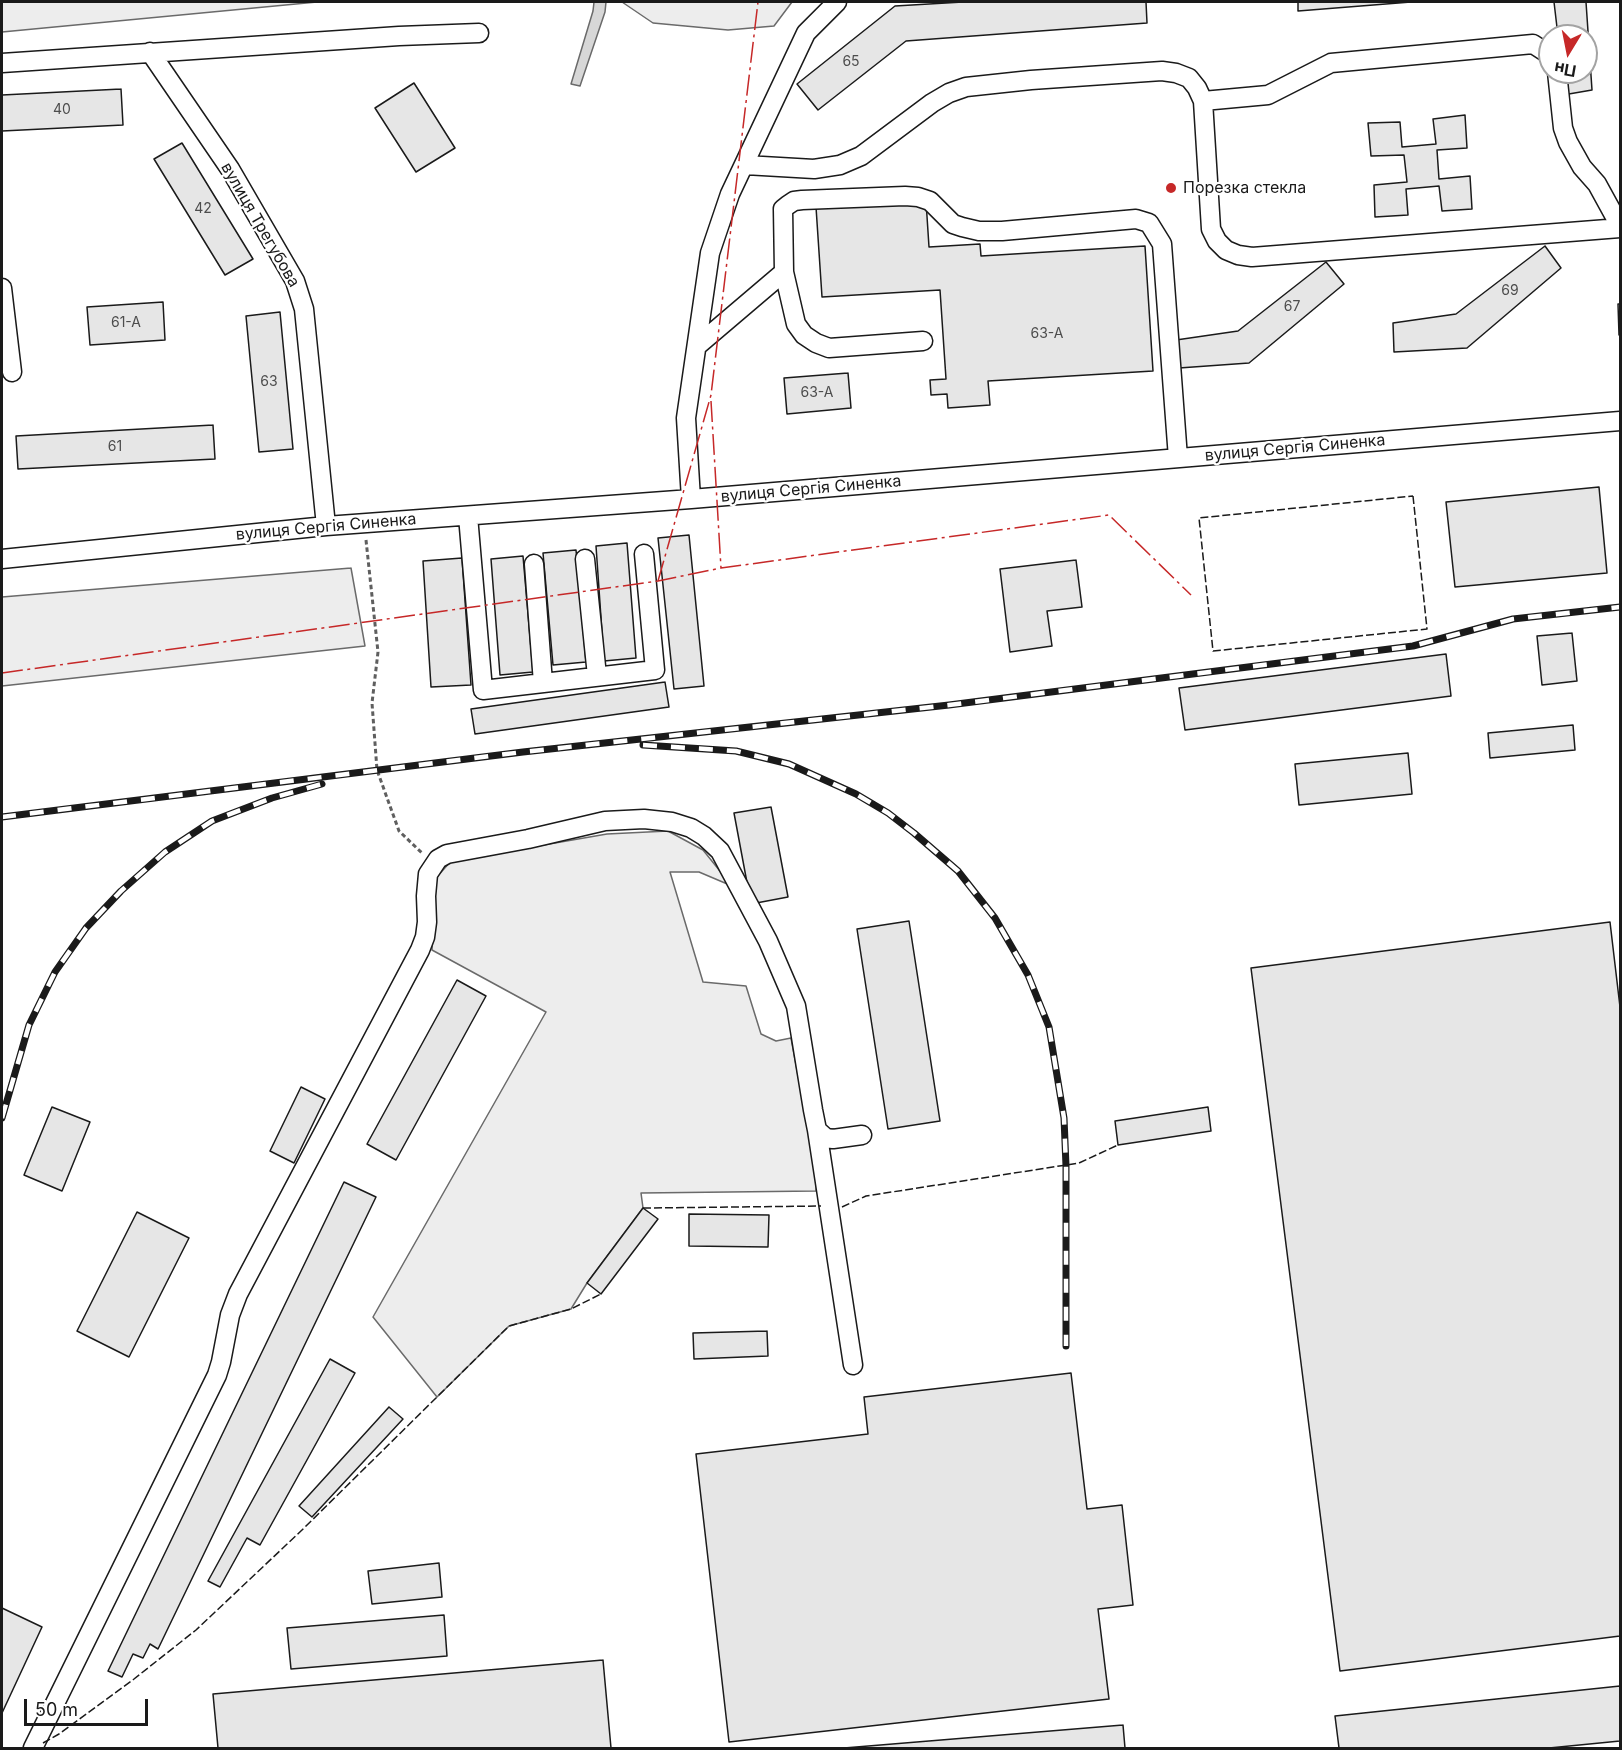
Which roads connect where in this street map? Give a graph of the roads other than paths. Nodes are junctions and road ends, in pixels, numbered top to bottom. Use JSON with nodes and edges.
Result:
{"nodes":[{"id":1,"x":834,"y":3,"type":"edge"},
{"id":2,"x":479,"y":33,"type":"dead end"},
{"id":3,"x":1538,"y":47,"type":"edge"},
{"id":4,"x":150,"y":52,"type":"junction"},
{"id":5,"x":2,"y":63,"type":"edge"},
{"id":6,"x":1558,"y":84,"type":"edge"},
{"id":7,"x":1203,"y":101,"type":"junction"},
{"id":8,"x":745,"y":165,"type":"junction"},
{"id":9,"x":1620,"y":227,"type":"edge"},
{"id":10,"x":784,"y":272,"type":"junction"},
{"id":11,"x":2,"y":288,"type":"edge"},
{"id":12,"x":923,"y":341,"type":"dead end"},
{"id":13,"x":697,"y":346,"type":"junction"},
{"id":14,"x":12,"y":372,"type":"dead end"},
{"id":15,"x":1620,"y":421,"type":"edge"},
{"id":16,"x":1178,"y":458,"type":"junction"},
{"id":17,"x":691,"y":499,"type":"junction"},
{"id":18,"x":468,"y":516,"type":"junction"},
{"id":19,"x":326,"y":526,"type":"junction"},
{"id":20,"x":644,"y":554,"type":"dead end"},
{"id":21,"x":2,"y":559,"type":"edge"},
{"id":22,"x":585,"y":559,"type":"dead end"},
{"id":23,"x":534,"y":564,"type":"dead end"},
{"id":24,"x":597,"y":676,"type":"junction"},
{"id":25,"x":543,"y":683,"type":"junction"},
{"id":26,"x":817,"y":1130,"type":"junction"},
{"id":27,"x":862,"y":1135,"type":"dead end"},
{"id":28,"x":854,"y":1365,"type":"dead end"},
{"id":29,"x":33,"y":1749,"type":"edge"}],
"edges":[{"from":1,"to":8,"type":"street"},
{"from":2,"to":4,"type":"street"},
{"from":3,"to":7,"type":"street"},
{"from":4,"to":5,"type":"street"},
{"from":4,"to":19,"type":"street","name":"вулиця Трегубова"},
{"from":6,"to":9,"type":"street"},
{"from":7,"to":8,"type":"street"},
{"from":7,"to":9,"type":"street"},
{"from":8,"to":13,"type":"street"},
{"from":10,"to":12,"type":"street"},
{"from":10,"to":13,"type":"street"},
{"from":10,"to":16,"type":"street"},
{"from":11,"to":14,"type":"street"},
{"from":13,"to":17,"type":"street"},
{"from":15,"to":16,"type":"street","name":"вулиця Сергія Синенка"},
{"from":16,"to":17,"type":"street","name":"вулиця Сергія Синенка"},
{"from":17,"to":18,"type":"street","name":"вулиця Сергія Синенка"},
{"from":18,"to":19,"type":"street","name":"вулиця Сергія Синенка"},
{"from":18,"to":25,"type":"street"},
{"from":19,"to":21,"type":"street","name":"вулиця Сергія Синенка"},
{"from":20,"to":24,"type":"street"},
{"from":22,"to":24,"type":"street"},
{"from":23,"to":25,"type":"street"},
{"from":24,"to":25,"type":"street"},
{"from":26,"to":27,"type":"street"},
{"from":26,"to":28,"type":"street"},
{"from":26,"to":29,"type":"street"}]}
